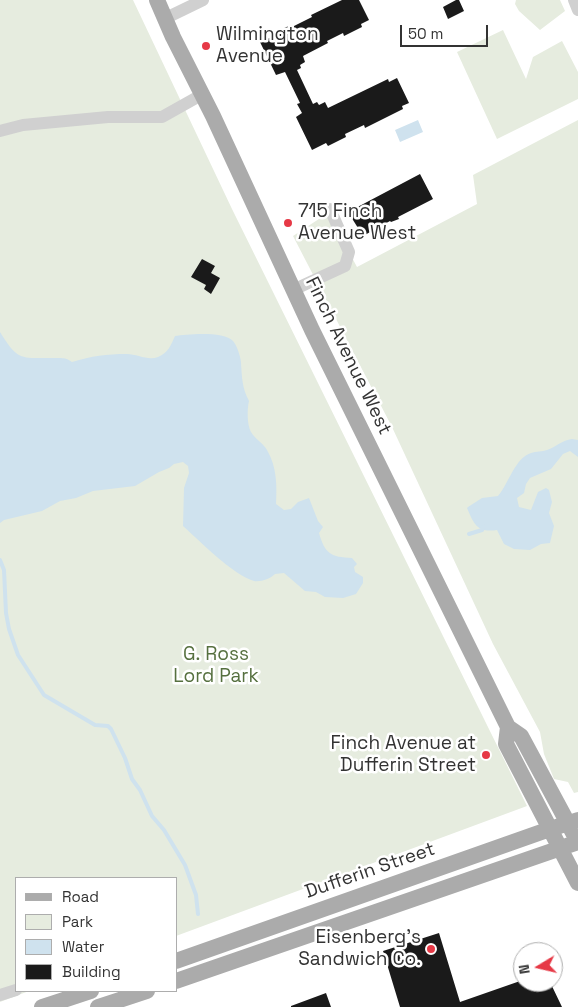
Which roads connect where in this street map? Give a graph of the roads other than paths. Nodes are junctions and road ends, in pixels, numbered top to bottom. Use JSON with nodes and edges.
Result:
{"nodes":[{"id":1,"x":157,"y":0,"type":"edge"},
{"id":2,"x":203,"y":0,"type":"edge"},
{"id":3,"x":574,"y":0,"type":"edge"},
{"id":4,"x":578,"y":10,"type":"edge"},
{"id":5,"x":166,"y":18,"type":"junction"},
{"id":6,"x":203,"y":94,"type":"junction"},
{"id":7,"x":0,"y":131,"type":"edge"},
{"id":8,"x":330,"y":209,"type":"dead end"},
{"id":9,"x":293,"y":290,"type":"junction"},
{"id":10,"x":508,"y":726,"type":"junction"},
{"id":11,"x":573,"y":822,"type":"edge"},
{"id":12,"x":550,"y":828,"type":"junction"},
{"id":13,"x":578,"y":842,"type":"edge"},
{"id":14,"x":560,"y":848,"type":"junction"},
{"id":15,"x":578,"y":883,"type":"edge"},
{"id":16,"x":178,"y":960,"type":"edge"},
{"id":17,"x":178,"y":980,"type":"edge"},
{"id":18,"x":15,"y":990,"type":"edge"},
{"id":19,"x":88,"y":992,"type":"edge"},
{"id":20,"x":144,"y":992,"type":"edge"},
{"id":21,"x":0,"y":995,"type":"edge"},
{"id":22,"x":42,"y":1007,"type":"edge"},
{"id":23,"x":98,"y":1007,"type":"edge"}],
"edges":[{"from":1,"to":5,"type":"main road","name":"Finch Avenue West"},
{"from":2,"to":5,"type":"street"},
{"from":3,"to":4,"type":"street"},
{"from":5,"to":6,"type":"main road","name":"Finch Avenue West"},
{"from":6,"to":7,"type":"street"},
{"from":6,"to":9,"type":"main road","name":"Finch Avenue West"},
{"from":8,"to":9,"type":"street"},
{"from":9,"to":10,"type":"main road","name":"Finch Avenue West"},
{"from":10,"to":11,"type":"main road","name":"Finch Avenue West"},
{"from":10,"to":12,"type":"main road","name":"Finch Avenue West"},
{"from":11,"to":12,"type":"main road","name":"Dufferin Street"},
{"from":11,"to":13,"type":"main road","name":"Finch Avenue West"},
{"from":12,"to":14,"type":"main road","name":"Finch Avenue West"},
{"from":12,"to":16,"type":"main road","name":"Dufferin Street"},
{"from":13,"to":14,"type":"main road"},
{"from":14,"to":15,"type":"main road","name":"Finch Avenue West"},
{"from":14,"to":17,"type":"main road"},
{"from":18,"to":21,"type":"street"},
{"from":19,"to":22,"type":"main road"},
{"from":20,"to":23,"type":"main road"}]}
